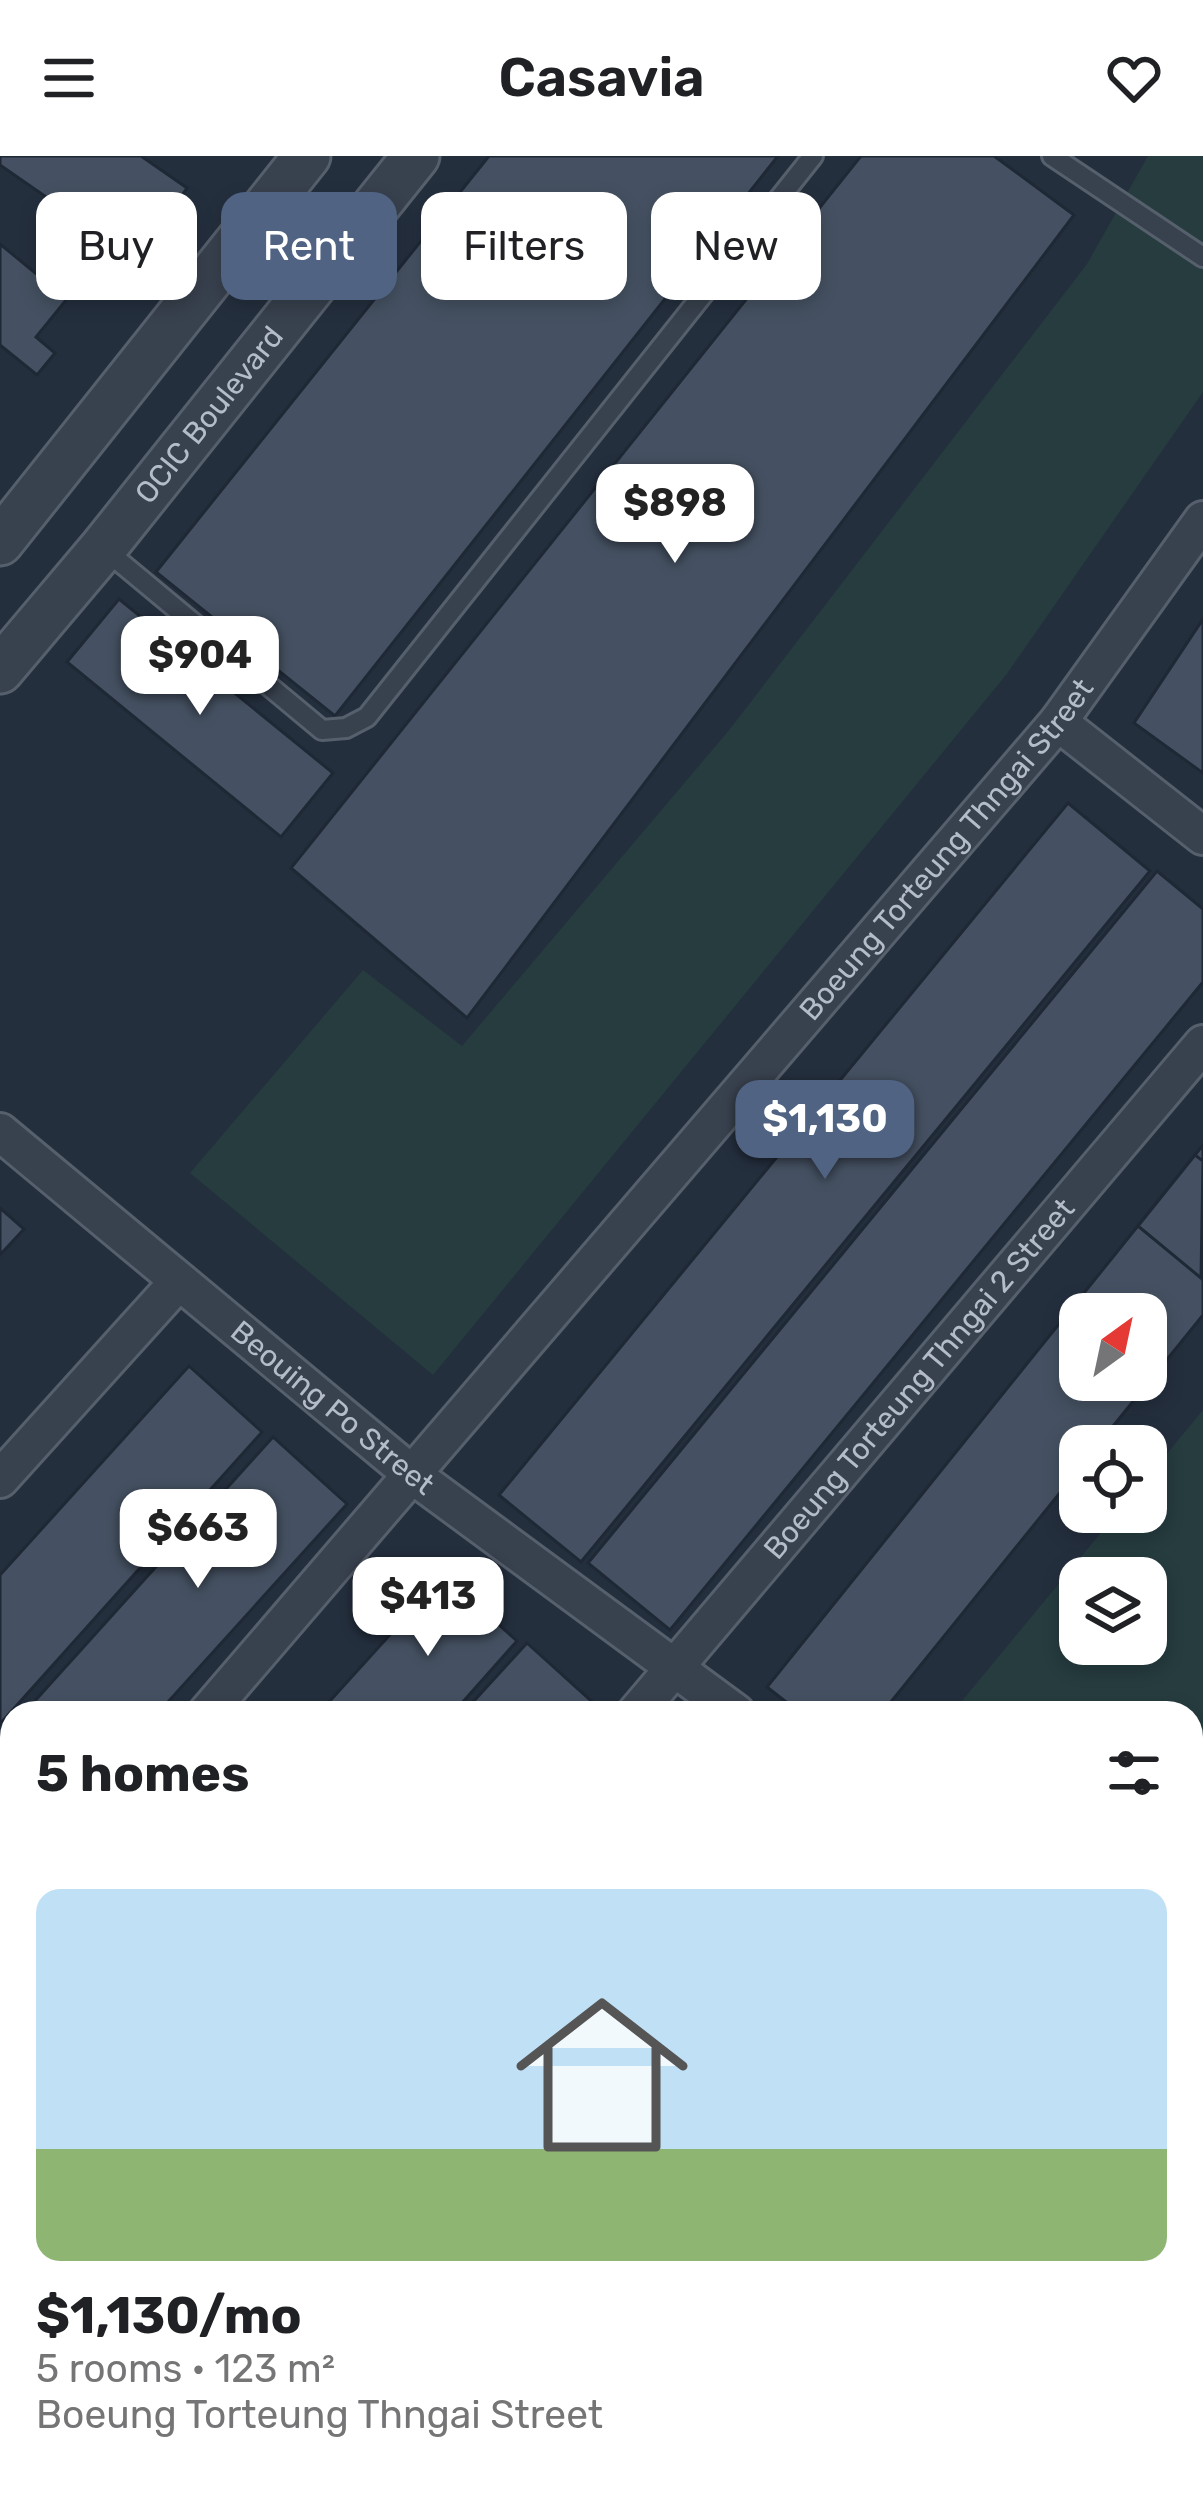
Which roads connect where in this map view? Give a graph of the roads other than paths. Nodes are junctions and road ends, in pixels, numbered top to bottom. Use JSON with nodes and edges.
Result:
{"nodes":[{"id":1,"x":307,"y":156,"type":"edge"},
{"id":2,"x":416,"y":156,"type":"edge"},
{"id":3,"x":813,"y":156,"type":"edge"},
{"id":4,"x":1052,"y":156,"type":"edge"},
{"id":5,"x":1203,"y":257,"type":"edge"},
{"id":6,"x":1203,"y":520,"type":"edge"},
{"id":7,"x":0,"y":542,"type":"edge"},
{"id":8,"x":103,"y":548,"type":"junction"},
{"id":9,"x":0,"y":670,"type":"edge"},
{"id":10,"x":1058,"y":722,"type":"junction"},
{"id":11,"x":1203,"y":836,"type":"edge"},
{"id":12,"x":1203,"y":1044,"type":"edge"},
{"id":13,"x":0,"y":1132,"type":"edge"},
{"id":14,"x":179,"y":1281,"type":"junction"},
{"id":15,"x":414,"y":1476,"type":"junction"},
{"id":16,"x":0,"y":1480,"type":"edge"},
{"id":17,"x":675,"y":1668,"type":"junction"},
{"id":18,"x":217,"y":1701,"type":"edge"},
{"id":19,"x":646,"y":1701,"type":"edge"},
{"id":20,"x":720,"y":1701,"type":"edge"}],
"edges":[{"from":1,"to":7,"type":"street"},
{"from":2,"to":8,"type":"street","name":"OCIC Boulevard"},
{"from":3,"to":8,"type":"lane"},
{"from":4,"to":5,"type":"lane"},
{"from":6,"to":10,"type":"street","name":"Boeung Torteung Thngai Street"},
{"from":8,"to":9,"type":"street","name":"OCIC Boulevard"},
{"from":10,"to":11,"type":"street"},
{"from":10,"to":15,"type":"street","name":"Boeung Torteung Thngai Street"},
{"from":12,"to":17,"type":"street","name":"Boeung Torteung Thngai 2 Street"},
{"from":13,"to":14,"type":"street","name":"Beouing Po Street"},
{"from":14,"to":15,"type":"street","name":"Beouing Po Street"},
{"from":14,"to":16,"type":"street"},
{"from":15,"to":17,"type":"street","name":"Beouing Po Street"},
{"from":15,"to":18,"type":"street","name":"Boeung Torteung Thngai Street"},
{"from":17,"to":19,"type":"street","name":"Boeung Torteung Thngai 2 Street"},
{"from":17,"to":20,"type":"street","name":"Beouing Po Street"}]}
